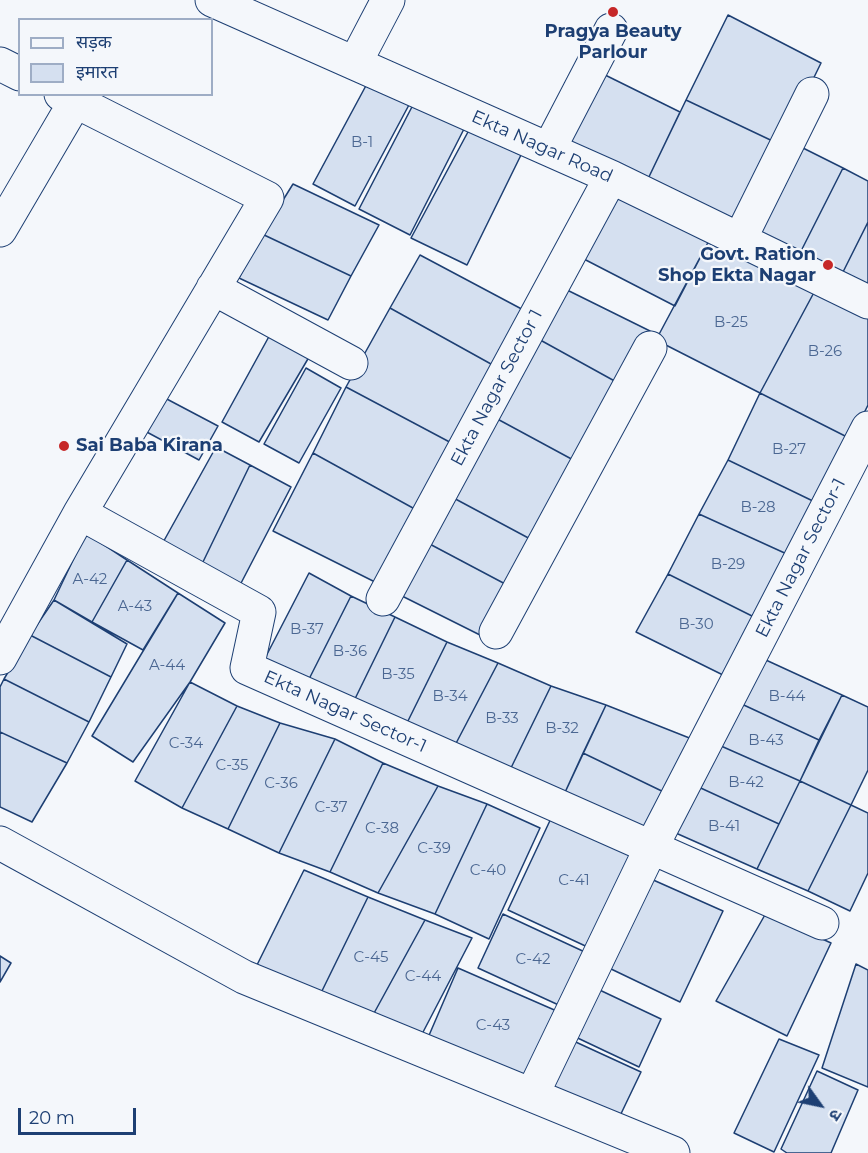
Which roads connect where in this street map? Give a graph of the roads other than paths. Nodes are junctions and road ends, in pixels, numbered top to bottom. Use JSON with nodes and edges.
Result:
{"nodes":[{"id":1,"x":212,"y":0,"type":"edge"},
{"id":2,"x":387,"y":0,"type":"edge"},
{"id":3,"x":611,"y":30,"type":"dead end"},
{"id":4,"x":355,"y":63,"type":"junction"},
{"id":5,"x":0,"y":64,"type":"edge"},
{"id":6,"x":18,"y":73,"type":"edge"},
{"id":7,"x":812,"y":94,"type":"dead end"},
{"id":8,"x":68,"y":98,"type":"edge"},
{"id":9,"x":549,"y":149,"type":"junction"},
{"id":10,"x":611,"y":177,"type":"junction"},
{"id":11,"x":0,"y":230,"type":"edge"},
{"id":12,"x":739,"y":241,"type":"junction"},
{"id":13,"x":213,"y":288,"type":"junction"},
{"id":14,"x":868,"y":302,"type":"edge"},
{"id":15,"x":650,"y":348,"type":"dead end"},
{"id":16,"x":351,"y":363,"type":"dead end"},
{"id":17,"x":868,"y":428,"type":"edge"},
{"id":18,"x":80,"y":513,"type":"junction"},
{"id":19,"x":383,"y":599,"type":"dead end"},
{"id":20,"x":496,"y":632,"type":"dead end"},
{"id":21,"x":0,"y":658,"type":"edge"},
{"id":22,"x":0,"y":843,"type":"edge"},
{"id":23,"x":651,"y":848,"type":"junction"},
{"id":24,"x":822,"y":923,"type":"dead end"},
{"id":25,"x":532,"y":1095,"type":"junction"},
{"id":26,"x":673,"y":1153,"type":"edge"}],
"edges":[{"from":1,"to":4,"type":"street","name":"Ekta Nagar Road"},
{"from":2,"to":4,"type":"street"},
{"from":3,"to":9,"type":"street"},
{"from":4,"to":9,"type":"street","name":"Ekta Nagar Road"},
{"from":5,"to":6,"type":"street"},
{"from":7,"to":12,"type":"street"},
{"from":8,"to":11,"type":"street"},
{"from":8,"to":13,"type":"street"},
{"from":9,"to":10,"type":"street","name":"Ekta Nagar Road"},
{"from":10,"to":12,"type":"street","name":"Ekta Nagar Road"},
{"from":10,"to":19,"type":"street","name":"Ekta Nagar Sector 1"},
{"from":12,"to":14,"type":"street","name":"Ekta Nagar Road"},
{"from":13,"to":16,"type":"street"},
{"from":13,"to":18,"type":"street"},
{"from":15,"to":20,"type":"street"},
{"from":17,"to":23,"type":"street","name":"Ekta Nagar Sector-1"},
{"from":18,"to":21,"type":"street"},
{"from":18,"to":23,"type":"street","name":"Ekta Nagar Sector-1"},
{"from":22,"to":25,"type":"street"},
{"from":23,"to":24,"type":"street","name":"Ekta Nagar Sector-1"},
{"from":23,"to":25,"type":"street","name":"Ekta Nagar Sector-1"},
{"from":25,"to":26,"type":"street"}]}
